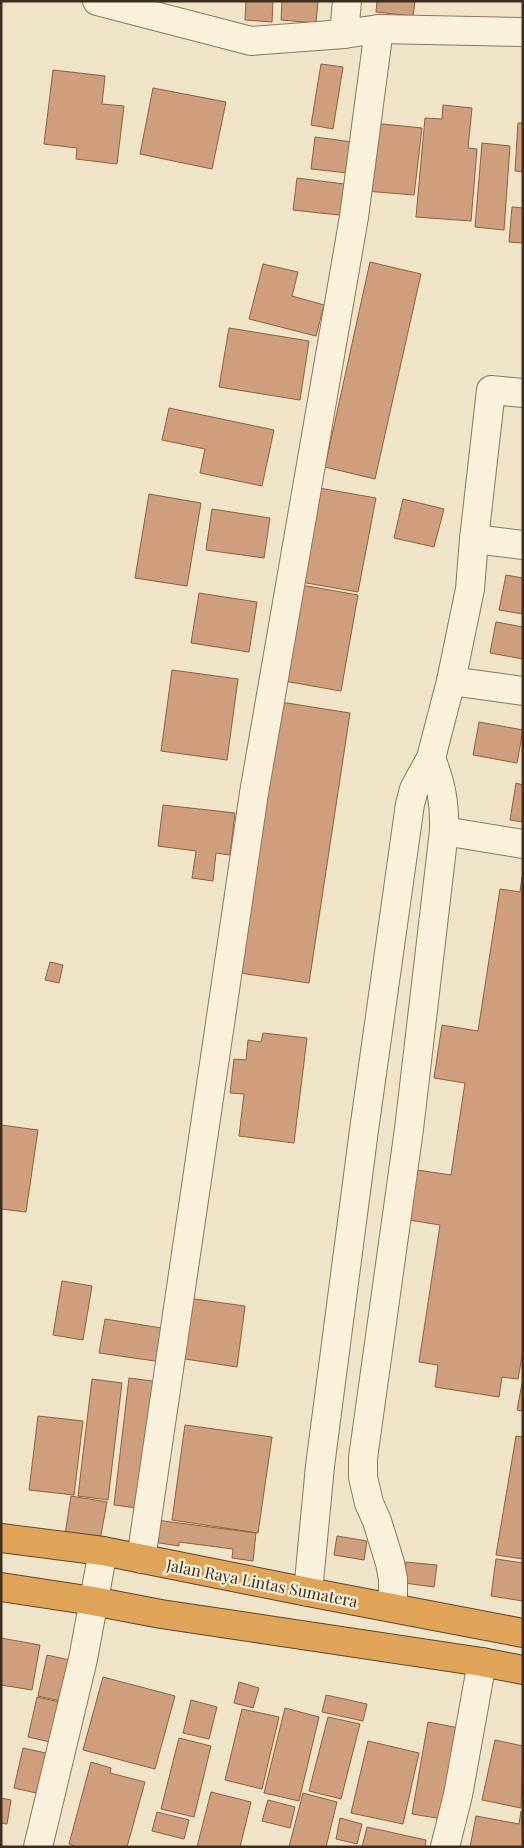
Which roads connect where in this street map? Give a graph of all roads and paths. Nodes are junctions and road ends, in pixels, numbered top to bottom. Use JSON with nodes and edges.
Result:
{"nodes":[{"id":1,"x":97,"y":1,"type":"edge"},
{"id":2,"x":347,"y":1,"type":"edge"},
{"id":3,"x":379,"y":29,"type":"junction"},
{"id":4,"x":523,"y":32,"type":"edge"},
{"id":5,"x":344,"y":34,"type":"junction"},
{"id":6,"x":523,"y":393,"type":"edge"},
{"id":7,"x":474,"y":539,"type":"junction"},
{"id":8,"x":523,"y":545,"type":"edge"},
{"id":9,"x":451,"y":681,"type":"junction"},
{"id":10,"x":523,"y":690,"type":"edge"},
{"id":11,"x":431,"y":758,"type":"junction"},
{"id":12,"x":444,"y":832,"type":"junction"},
{"id":13,"x":523,"y":844,"type":"edge"},
{"id":14,"x":1,"y":1538,"type":"edge"},
{"id":15,"x":103,"y":1551,"type":"junction"},
{"id":16,"x":141,"y":1559,"type":"junction"},
{"id":17,"x":1,"y":1587,"type":"edge"},
{"id":18,"x":308,"y":1592,"type":"junction"},
{"id":19,"x":92,"y":1601,"type":"junction"},
{"id":20,"x":392,"y":1607,"type":"junction"},
{"id":21,"x":523,"y":1632,"type":"edge"},
{"id":22,"x":482,"y":1662,"type":"junction"},
{"id":23,"x":523,"y":1670,"type":"edge"},
{"id":24,"x":38,"y":1847,"type":"edge"},
{"id":25,"x":445,"y":1847,"type":"edge"}],
"edges":[{"from":1,"to":5,"type":"street"},
{"from":2,"to":5,"type":"street"},
{"from":3,"to":4,"type":"street"},
{"from":3,"to":5,"type":"street"},
{"from":3,"to":16,"type":"street"},
{"from":6,"to":7,"type":"street"},
{"from":7,"to":8,"type":"street"},
{"from":7,"to":9,"type":"street"},
{"from":9,"to":10,"type":"street"},
{"from":9,"to":11,"type":"street"},
{"from":11,"to":12,"type":"street"},
{"from":11,"to":18,"type":"street"},
{"from":12,"to":13,"type":"street"},
{"from":12,"to":20,"type":"street"},
{"from":14,"to":15,"type":"highway","name":"Jalan Raya Lintas Sumatera"},
{"from":15,"to":16,"type":"highway","name":"Jalan Raya Lintas Sumatera"},
{"from":15,"to":19,"type":"street"},
{"from":16,"to":18,"type":"highway","name":"Jalan Raya Lintas Sumatera"},
{"from":17,"to":19,"type":"highway"},
{"from":18,"to":20,"type":"highway","name":"Jalan Raya Lintas Sumatera"},
{"from":19,"to":22,"type":"highway"},
{"from":19,"to":24,"type":"street"},
{"from":20,"to":21,"type":"highway","name":"Jalan Raya Lintas Sumatera"},
{"from":22,"to":23,"type":"highway"},
{"from":22,"to":25,"type":"street"}]}
